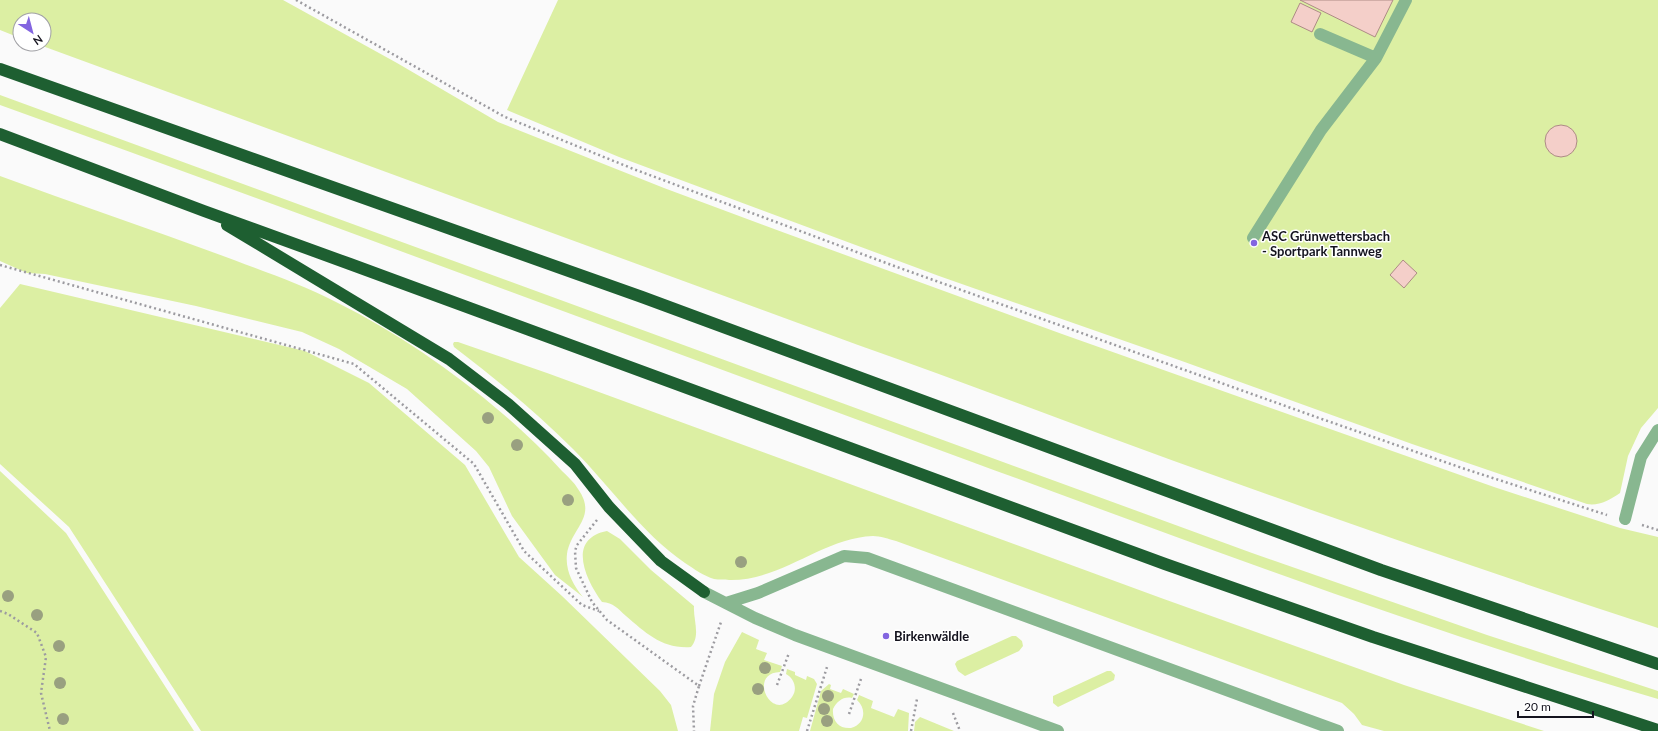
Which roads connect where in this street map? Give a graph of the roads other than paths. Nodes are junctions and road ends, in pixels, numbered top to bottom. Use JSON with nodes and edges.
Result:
{"nodes":[{"id":1,"x":1406,"y":0,"type":"edge"},
{"id":2,"x":1320,"y":34,"type":"dead end"},
{"id":3,"x":1376,"y":58,"type":"junction"},
{"id":4,"x":0,"y":69,"type":"edge"},
{"id":5,"x":0,"y":134,"type":"edge"},
{"id":6,"x":204,"y":211,"type":"junction"},
{"id":7,"x":1253,"y":238,"type":"dead end"},
{"id":8,"x":1658,"y":430,"type":"edge"},
{"id":9,"x":1625,"y":519,"type":"road end"},
{"id":10,"x":704,"y":592,"type":"joint"},
{"id":11,"x":726,"y":604,"type":"junction"},
{"id":12,"x":1658,"y":664,"type":"edge"},
{"id":13,"x":1658,"y":730,"type":"edge"},
{"id":14,"x":1058,"y":731,"type":"edge"},
{"id":15,"x":1338,"y":731,"type":"edge"}],
"edges":[{"from":1,"to":3,"type":"lane"},
{"from":2,"to":3,"type":"lane"},
{"from":3,"to":7,"type":"lane"},
{"from":4,"to":12,"type":"highway"},
{"from":5,"to":6,"type":"highway"},
{"from":6,"to":10,"type":"highway"},
{"from":6,"to":13,"type":"highway"},
{"from":8,"to":9,"type":"lane"},
{"from":10,"to":11,"type":"lane"},
{"from":11,"to":14,"type":"lane"},
{"from":11,"to":15,"type":"lane"}]}
